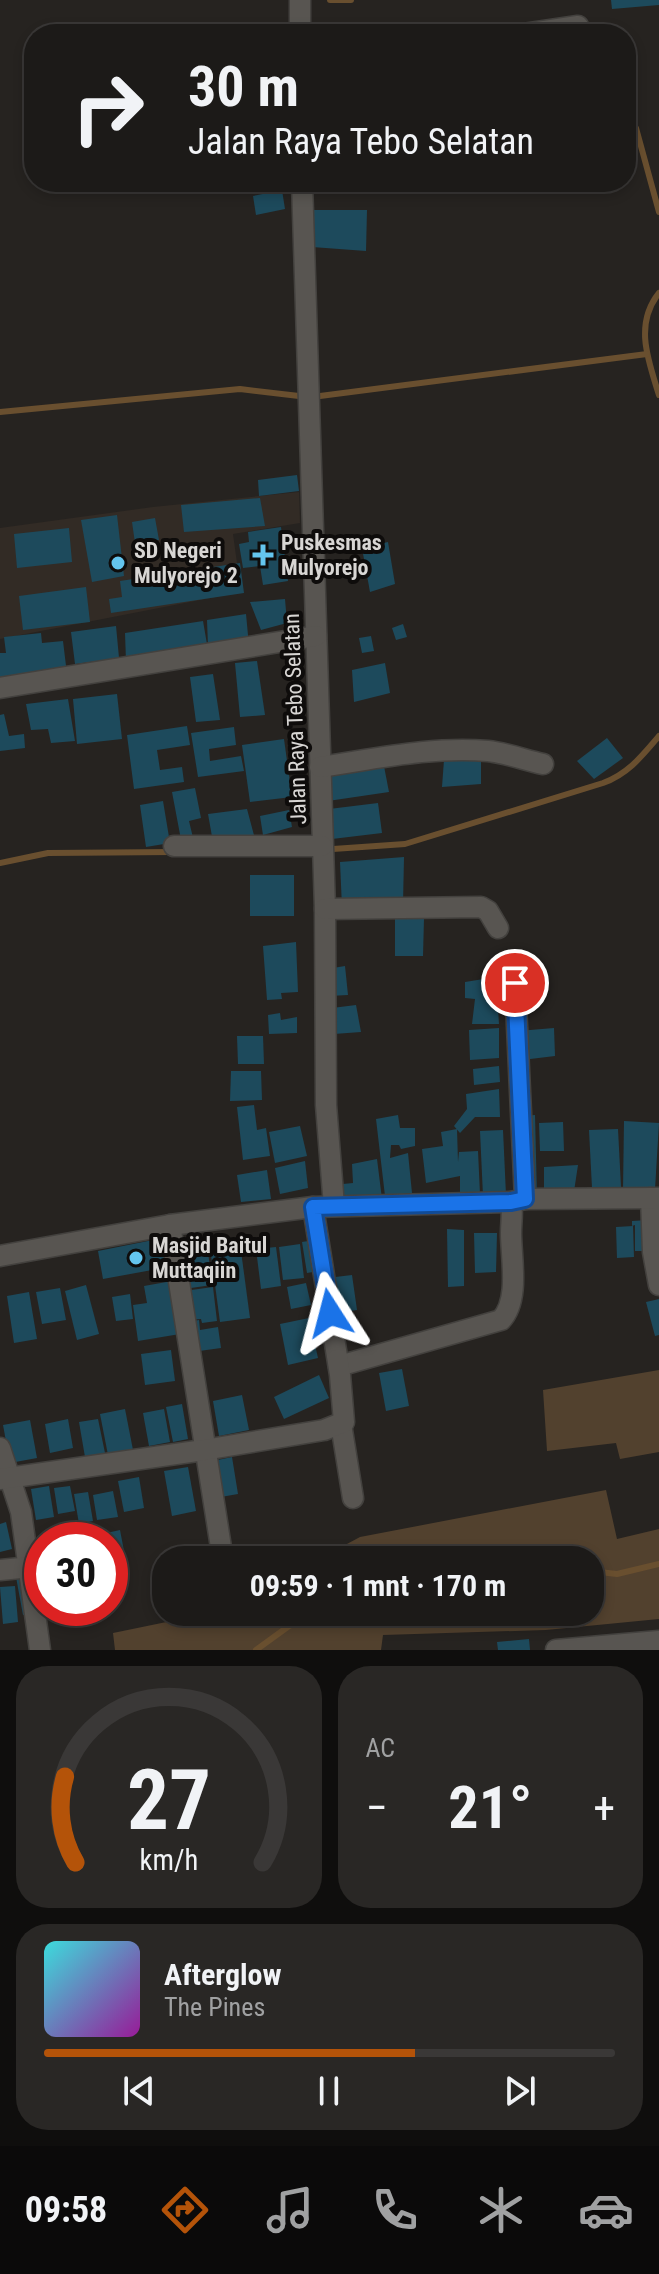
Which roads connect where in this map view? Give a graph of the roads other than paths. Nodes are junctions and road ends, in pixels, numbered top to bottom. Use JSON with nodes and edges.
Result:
{"nodes":[{"id":1,"x":302,"y":192,"type":"edge"},
{"id":2,"x":316,"y":636,"type":"junction"},
{"id":3,"x":0,"y":688,"type":"edge"},
{"id":4,"x":543,"y":764,"type":"dead end"},
{"id":5,"x":320,"y":767,"type":"junction"},
{"id":6,"x":174,"y":846,"type":"dead end"},
{"id":7,"x":322,"y":846,"type":"junction"},
{"id":8,"x":325,"y":909,"type":"junction"},
{"id":9,"x":498,"y":928,"type":"dead end"},
{"id":10,"x":515,"y":983,"type":"dead end"},
{"id":11,"x":655,"y":1198,"type":"edge"},
{"id":12,"x":518,"y":1200,"type":"junction"},
{"id":13,"x":323,"y":1207,"type":"junction"},
{"id":14,"x":170,"y":1225,"type":"junction"},
{"id":15,"x":0,"y":1256,"type":"edge"},
{"id":16,"x":659,"y":1285,"type":"edge"},
{"id":17,"x":339,"y":1366,"type":"junction"},
{"id":18,"x":341,"y":1424,"type":"junction"},
{"id":19,"x":0,"y":1448,"type":"edge"},
{"id":20,"x":204,"y":1450,"type":"junction"},
{"id":21,"x":6,"y":1478,"type":"edge"},
{"id":22,"x":353,"y":1498,"type":"dead end"},
{"id":23,"x":24,"y":1528,"type":"edge"},
{"id":24,"x":221,"y":1546,"type":"edge"},
{"id":25,"x":24,"y":1568,"type":"edge"},
{"id":26,"x":0,"y":1570,"type":"edge"},
{"id":27,"x":37,"y":1626,"type":"edge"},
{"id":28,"x":659,"y":1641,"type":"edge"},
{"id":29,"x":636,"y":1647,"type":"edge"},
{"id":30,"x":40,"y":1650,"type":"edge"},
{"id":31,"x":556,"y":1650,"type":"edge"}],
"edges":[{"from":1,"to":2,"type":"street","name":"Jalan Raya Tebo Selatan"},
{"from":2,"to":3,"type":"street"},
{"from":2,"to":5,"type":"street","name":"Jalan Raya Tebo Selatan"},
{"from":4,"to":5,"type":"street"},
{"from":5,"to":7,"type":"street","name":"Jalan Raya Tebo Selatan"},
{"from":6,"to":7,"type":"street"},
{"from":7,"to":8,"type":"street","name":"Jalan Raya Tebo Selatan"},
{"from":8,"to":9,"type":"street"},
{"from":8,"to":13,"type":"street","name":"Jalan Raya Tebo Selatan"},
{"from":10,"to":12,"type":"street"},
{"from":11,"to":12,"type":"street"},
{"from":11,"to":16,"type":"street"},
{"from":12,"to":13,"type":"street"},
{"from":12,"to":17,"type":"street"},
{"from":13,"to":14,"type":"street"},
{"from":13,"to":17,"type":"street","name":"Jalan Raya Tebo Selatan"},
{"from":14,"to":15,"type":"street"},
{"from":14,"to":20,"type":"street"},
{"from":17,"to":18,"type":"street","name":"Jalan Raya Tebo Selatan"},
{"from":18,"to":20,"type":"street"},
{"from":18,"to":22,"type":"street","name":"Jalan Raya Tebo Selatan"},
{"from":19,"to":21,"type":"street"},
{"from":20,"to":21,"type":"street"},
{"from":20,"to":24,"type":"street"},
{"from":21,"to":23,"type":"street"},
{"from":25,"to":26,"type":"street"},
{"from":27,"to":30,"type":"street"},
{"from":28,"to":29,"type":"street"},
{"from":29,"to":31,"type":"street"}]}
